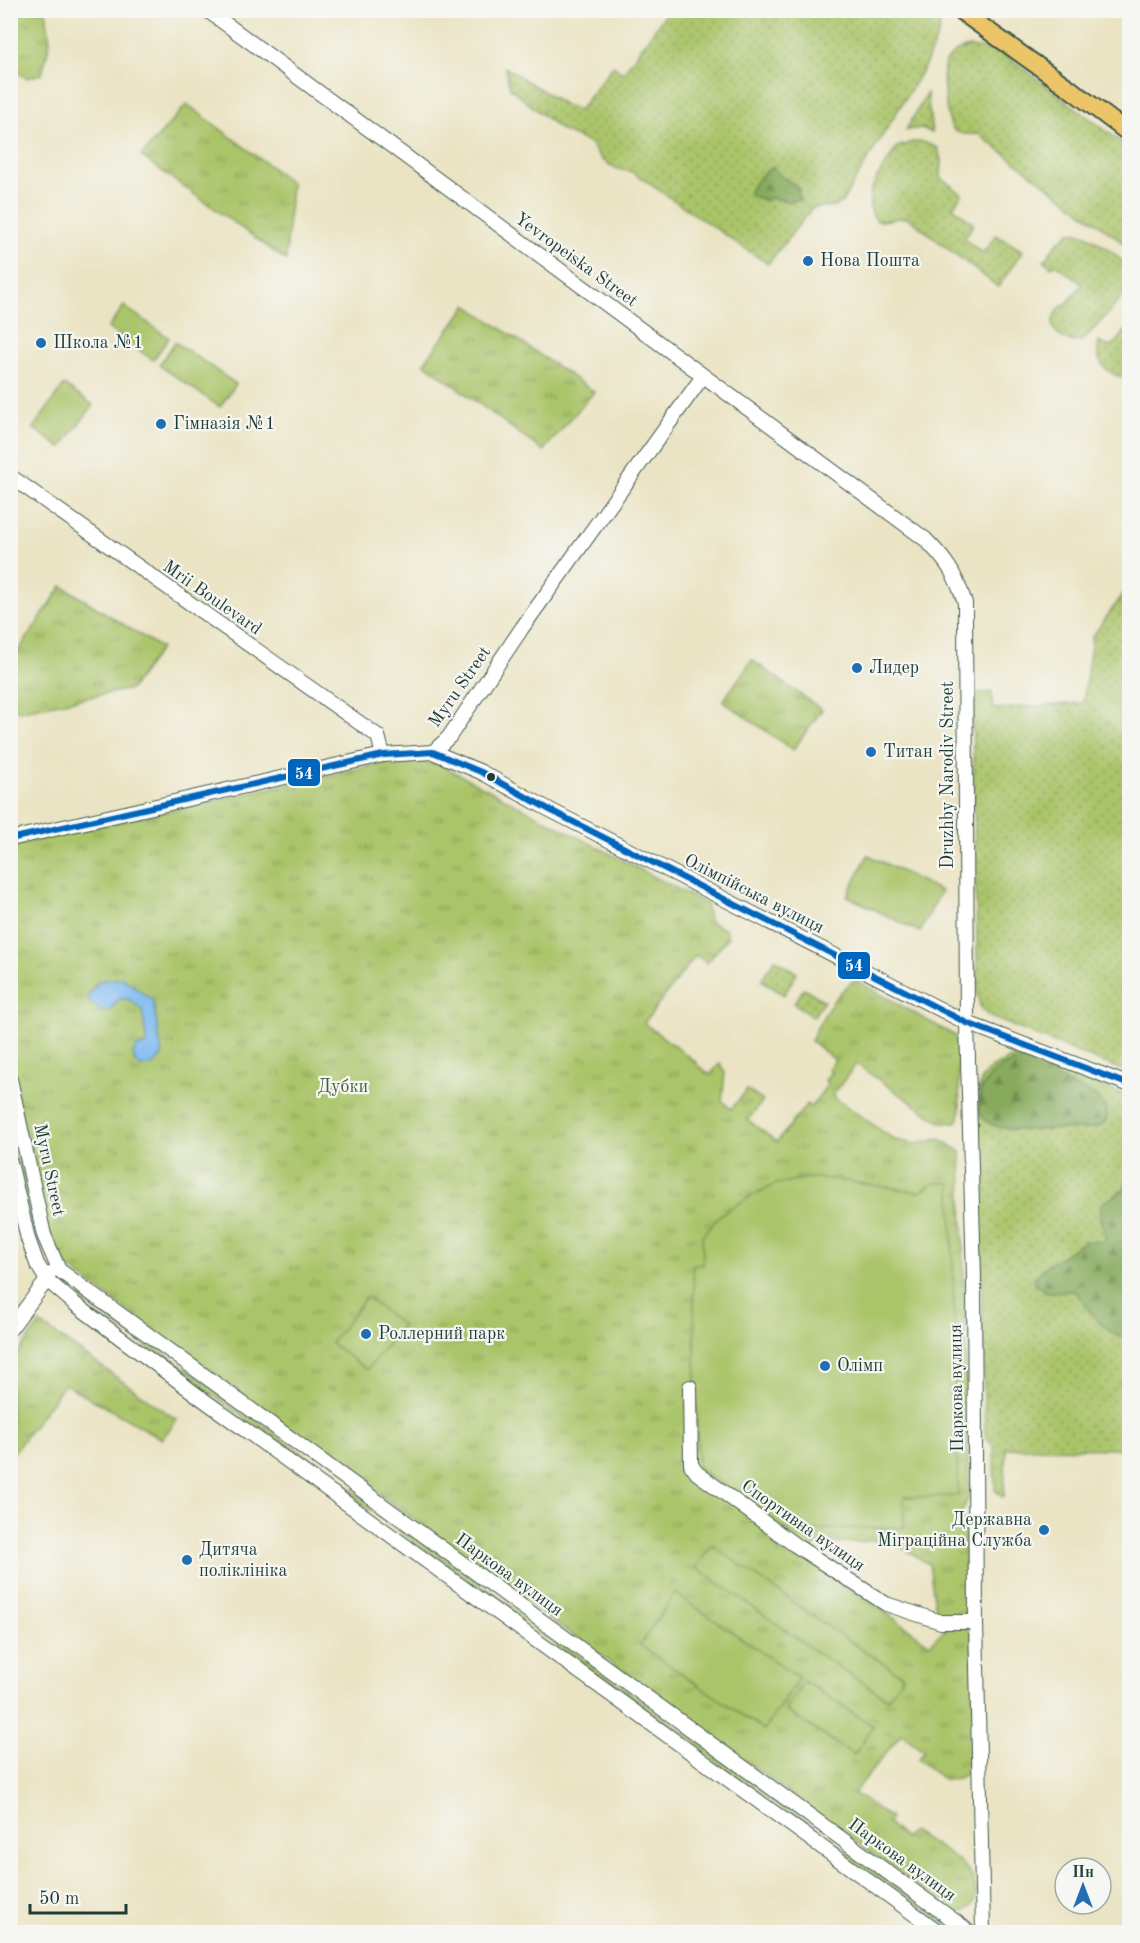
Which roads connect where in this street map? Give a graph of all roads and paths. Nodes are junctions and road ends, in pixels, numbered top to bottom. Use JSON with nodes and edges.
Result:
{"nodes":[{"id":1,"x":207,"y":10,"type":"edge"},
{"id":2,"x":958,"y":10,"type":"edge"},
{"id":3,"x":1130,"y":134,"type":"edge"},
{"id":4,"x":703,"y":376,"type":"junction"},
{"id":5,"x":10,"y":476,"type":"edge"},
{"id":6,"x":925,"y":539,"type":"joint"},
{"id":7,"x":433,"y":752,"type":"junction"},
{"id":8,"x":383,"y":755,"type":"junction"},
{"id":9,"x":10,"y":839,"type":"edge"},
{"id":10,"x":967,"y":1023,"type":"junction"},
{"id":11,"x":10,"y":1078,"type":"edge"},
{"id":12,"x":1130,"y":1085,"type":"edge"},
{"id":13,"x":10,"y":1162,"type":"edge"},
{"id":14,"x":44,"y":1235,"type":"joint"},
{"id":15,"x":54,"y":1261,"type":"junction"},
{"id":16,"x":47,"y":1280,"type":"junction"},
{"id":17,"x":10,"y":1329,"type":"edge"},
{"id":18,"x":690,"y":1387,"type":"dead end"},
{"id":19,"x":976,"y":1622,"type":"junction"},
{"id":20,"x":939,"y":1932,"type":"edge"},
{"id":21,"x":968,"y":1932,"type":"edge"},
{"id":22,"x":983,"y":1932,"type":"edge"}],
"edges":[{"from":1,"to":4,"type":"street","name":"Yevropeiska Street"},
{"from":2,"to":3,"type":"main road"},
{"from":4,"to":6,"type":"street","name":"Yevropeiska Street"},
{"from":4,"to":7,"type":"street","name":"Myru Street"},
{"from":5,"to":8,"type":"street","name":"Mrii Boulevard"},
{"from":6,"to":10,"type":"street","name":"Druzhby Narodiv Street"},
{"from":7,"to":8,"type":"street","name":"Myru Street"},
{"from":7,"to":10,"type":"street","name":"Олімпійська вулиця"},
{"from":8,"to":9,"type":"street","name":"Myru Street"},
{"from":10,"to":12,"type":"street","name":"Олімпійська вулиця"},
{"from":10,"to":19,"type":"street","name":"Паркова вулиця"},
{"from":11,"to":14,"type":"street","name":"Myru Street"},
{"from":13,"to":16,"type":"street","name":"Myru Street"},
{"from":14,"to":15,"type":"street","name":"Паркова вулиця"},
{"from":15,"to":16,"type":"street"},
{"from":15,"to":21,"type":"street","name":"Паркова вулиця"},
{"from":16,"to":17,"type":"street"},
{"from":16,"to":20,"type":"street","name":"Паркова вулиця"},
{"from":18,"to":19,"type":"street","name":"Спортивна вулиця"},
{"from":19,"to":22,"type":"street","name":"Паркова вулиця"}]}
